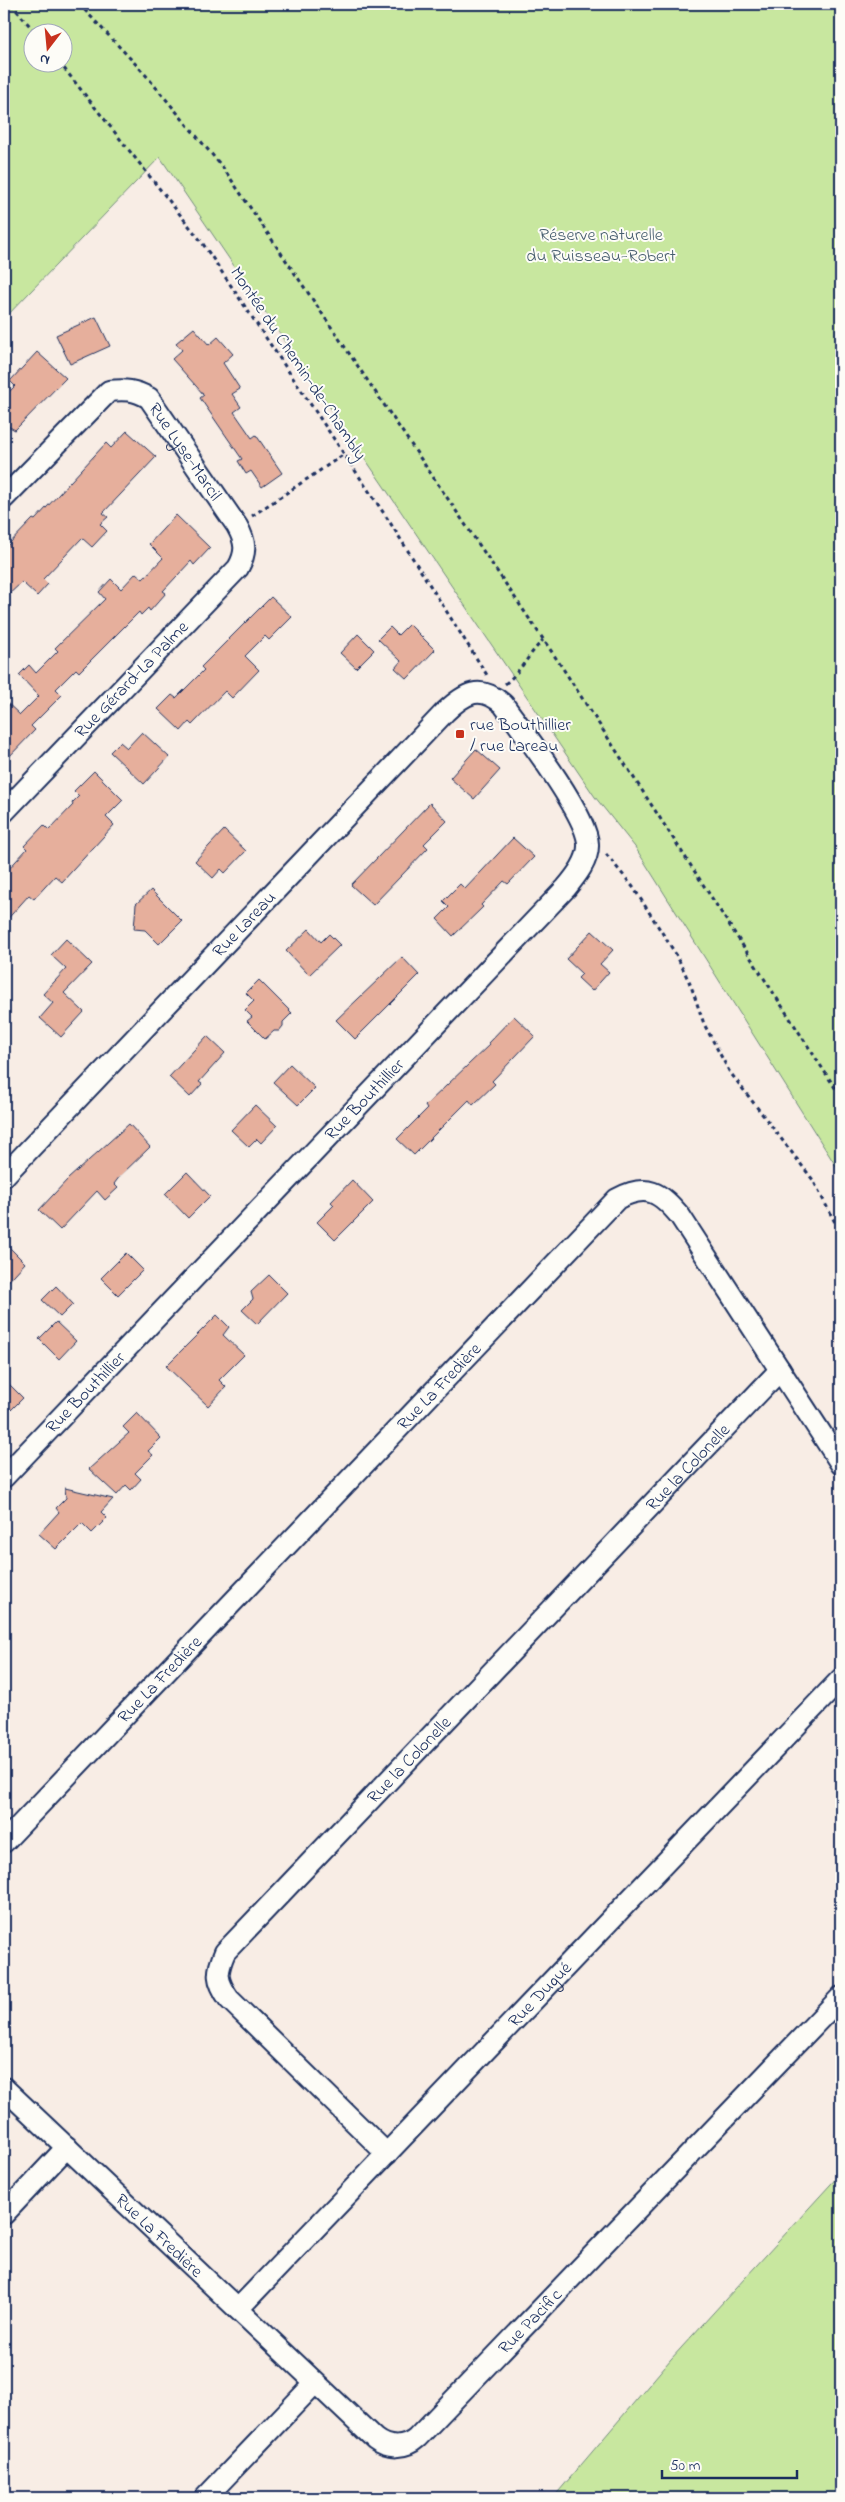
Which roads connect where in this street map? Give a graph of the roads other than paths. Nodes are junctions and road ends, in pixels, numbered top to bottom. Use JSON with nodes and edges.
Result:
{"nodes":[{"id":1,"x":4,"y":498,"type":"edge"},
{"id":2,"x":241,"y":533,"type":"joint"},
{"id":3,"x":492,"y":695,"type":"joint"},
{"id":4,"x":4,"y":812,"type":"edge"},
{"id":5,"x":4,"y":1176,"type":"edge"},
{"id":6,"x":780,"y":1370,"type":"junction"},
{"id":7,"x":841,"y":1464,"type":"edge"},
{"id":8,"x":4,"y":1477,"type":"edge"},
{"id":9,"x":841,"y":1679,"type":"edge"},
{"id":10,"x":4,"y":1842,"type":"edge"},
{"id":11,"x":841,"y":1997,"type":"edge"},
{"id":12,"x":4,"y":2088,"type":"edge"},
{"id":13,"x":67,"y":2148,"type":"junction"},
{"id":14,"x":387,"y":2154,"type":"junction"},
{"id":15,"x":4,"y":2214,"type":"edge"},
{"id":16,"x":238,"y":2309,"type":"junction"},
{"id":17,"x":315,"y":2382,"type":"junction"},
{"id":18,"x":205,"y":2498,"type":"edge"}],
"edges":[{"from":1,"to":2,"type":"street","name":"Rue Lyse-Marcil"},
{"from":2,"to":4,"type":"street","name":"Rue Gérard-La Palme"},
{"from":3,"to":5,"type":"street","name":"Rue Lareau"},
{"from":3,"to":8,"type":"street","name":"Rue Bouthillier"},
{"from":6,"to":7,"type":"street","name":"Rue La Fredière"},
{"from":6,"to":10,"type":"street","name":"Rue La Fredière"},
{"from":6,"to":14,"type":"street","name":"Rue la Colonelle"},
{"from":9,"to":14,"type":"street","name":"Rue Dugué"},
{"from":11,"to":17,"type":"street","name":"Rue Pacific"},
{"from":12,"to":13,"type":"street","name":"Rue La Fredière"},
{"from":13,"to":15,"type":"street"},
{"from":13,"to":16,"type":"street","name":"Rue La Fredière"},
{"from":14,"to":16,"type":"street","name":"Rue Dugué"},
{"from":16,"to":17,"type":"street","name":"Rue La Fredière"},
{"from":17,"to":18,"type":"street"}]}
